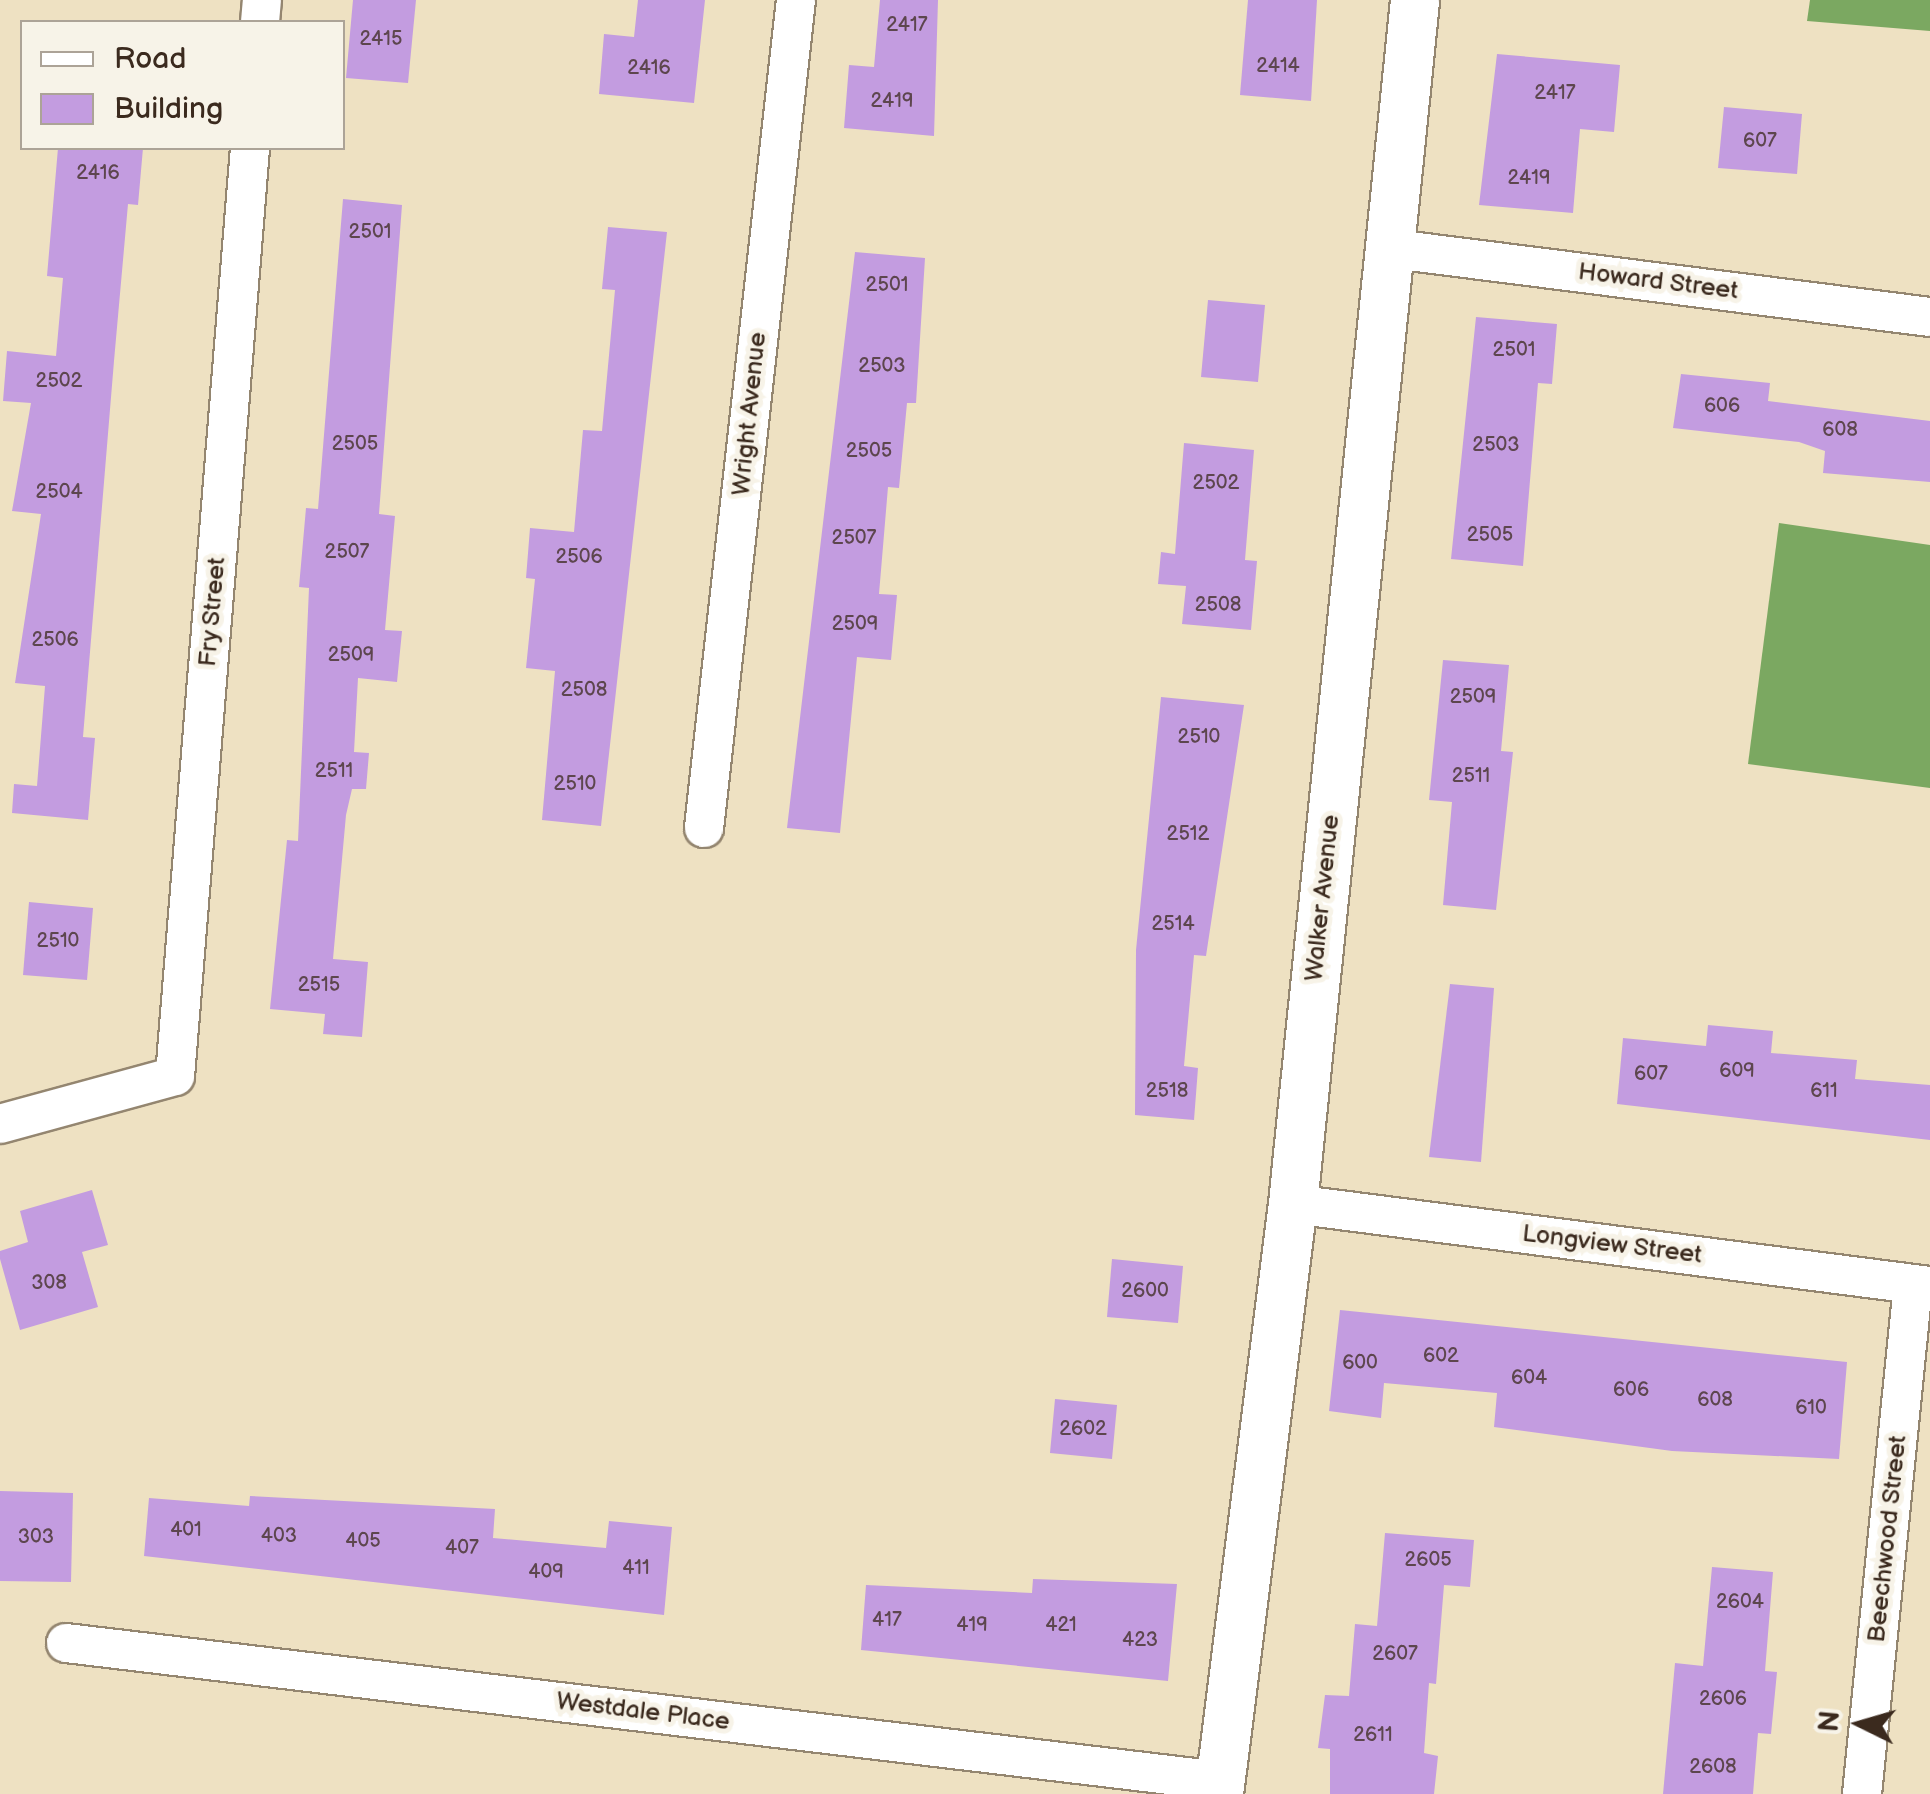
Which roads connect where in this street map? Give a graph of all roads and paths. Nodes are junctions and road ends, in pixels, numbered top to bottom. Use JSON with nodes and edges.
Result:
{"nodes":[{"id":1,"x":796,"y":0,"type":"edge"},
{"id":2,"x":1414,"y":0,"type":"edge"},
{"id":3,"x":250,"y":150,"type":"edge"},
{"id":4,"x":1386,"y":248,"type":"junction"},
{"id":5,"x":1930,"y":317,"type":"edge"},
{"id":6,"x":704,"y":828,"type":"dead end"},
{"id":7,"x":0,"y":1124,"type":"edge"},
{"id":8,"x":1293,"y":1204,"type":"junction"},
{"id":9,"x":1922,"y":1286,"type":"edge"},
{"id":10,"x":66,"y":1643,"type":"dead end"},
{"id":11,"x":1219,"y":1788,"type":"edge"},
{"id":12,"x":1862,"y":1794,"type":"edge"}],
"edges":[{"from":1,"to":6,"type":"street","name":"Wright Avenue"},
{"from":2,"to":4,"type":"street","name":"Walker Avenue"},
{"from":3,"to":7,"type":"street","name":"Fry Street"},
{"from":4,"to":5,"type":"street","name":"Howard Street"},
{"from":4,"to":8,"type":"street","name":"Walker Avenue"},
{"from":8,"to":9,"type":"street","name":"Longview Street"},
{"from":8,"to":11,"type":"street","name":"Walker Avenue"},
{"from":9,"to":12,"type":"street","name":"Beechwood Street"},
{"from":10,"to":11,"type":"street","name":"Westdale Place"}]}
